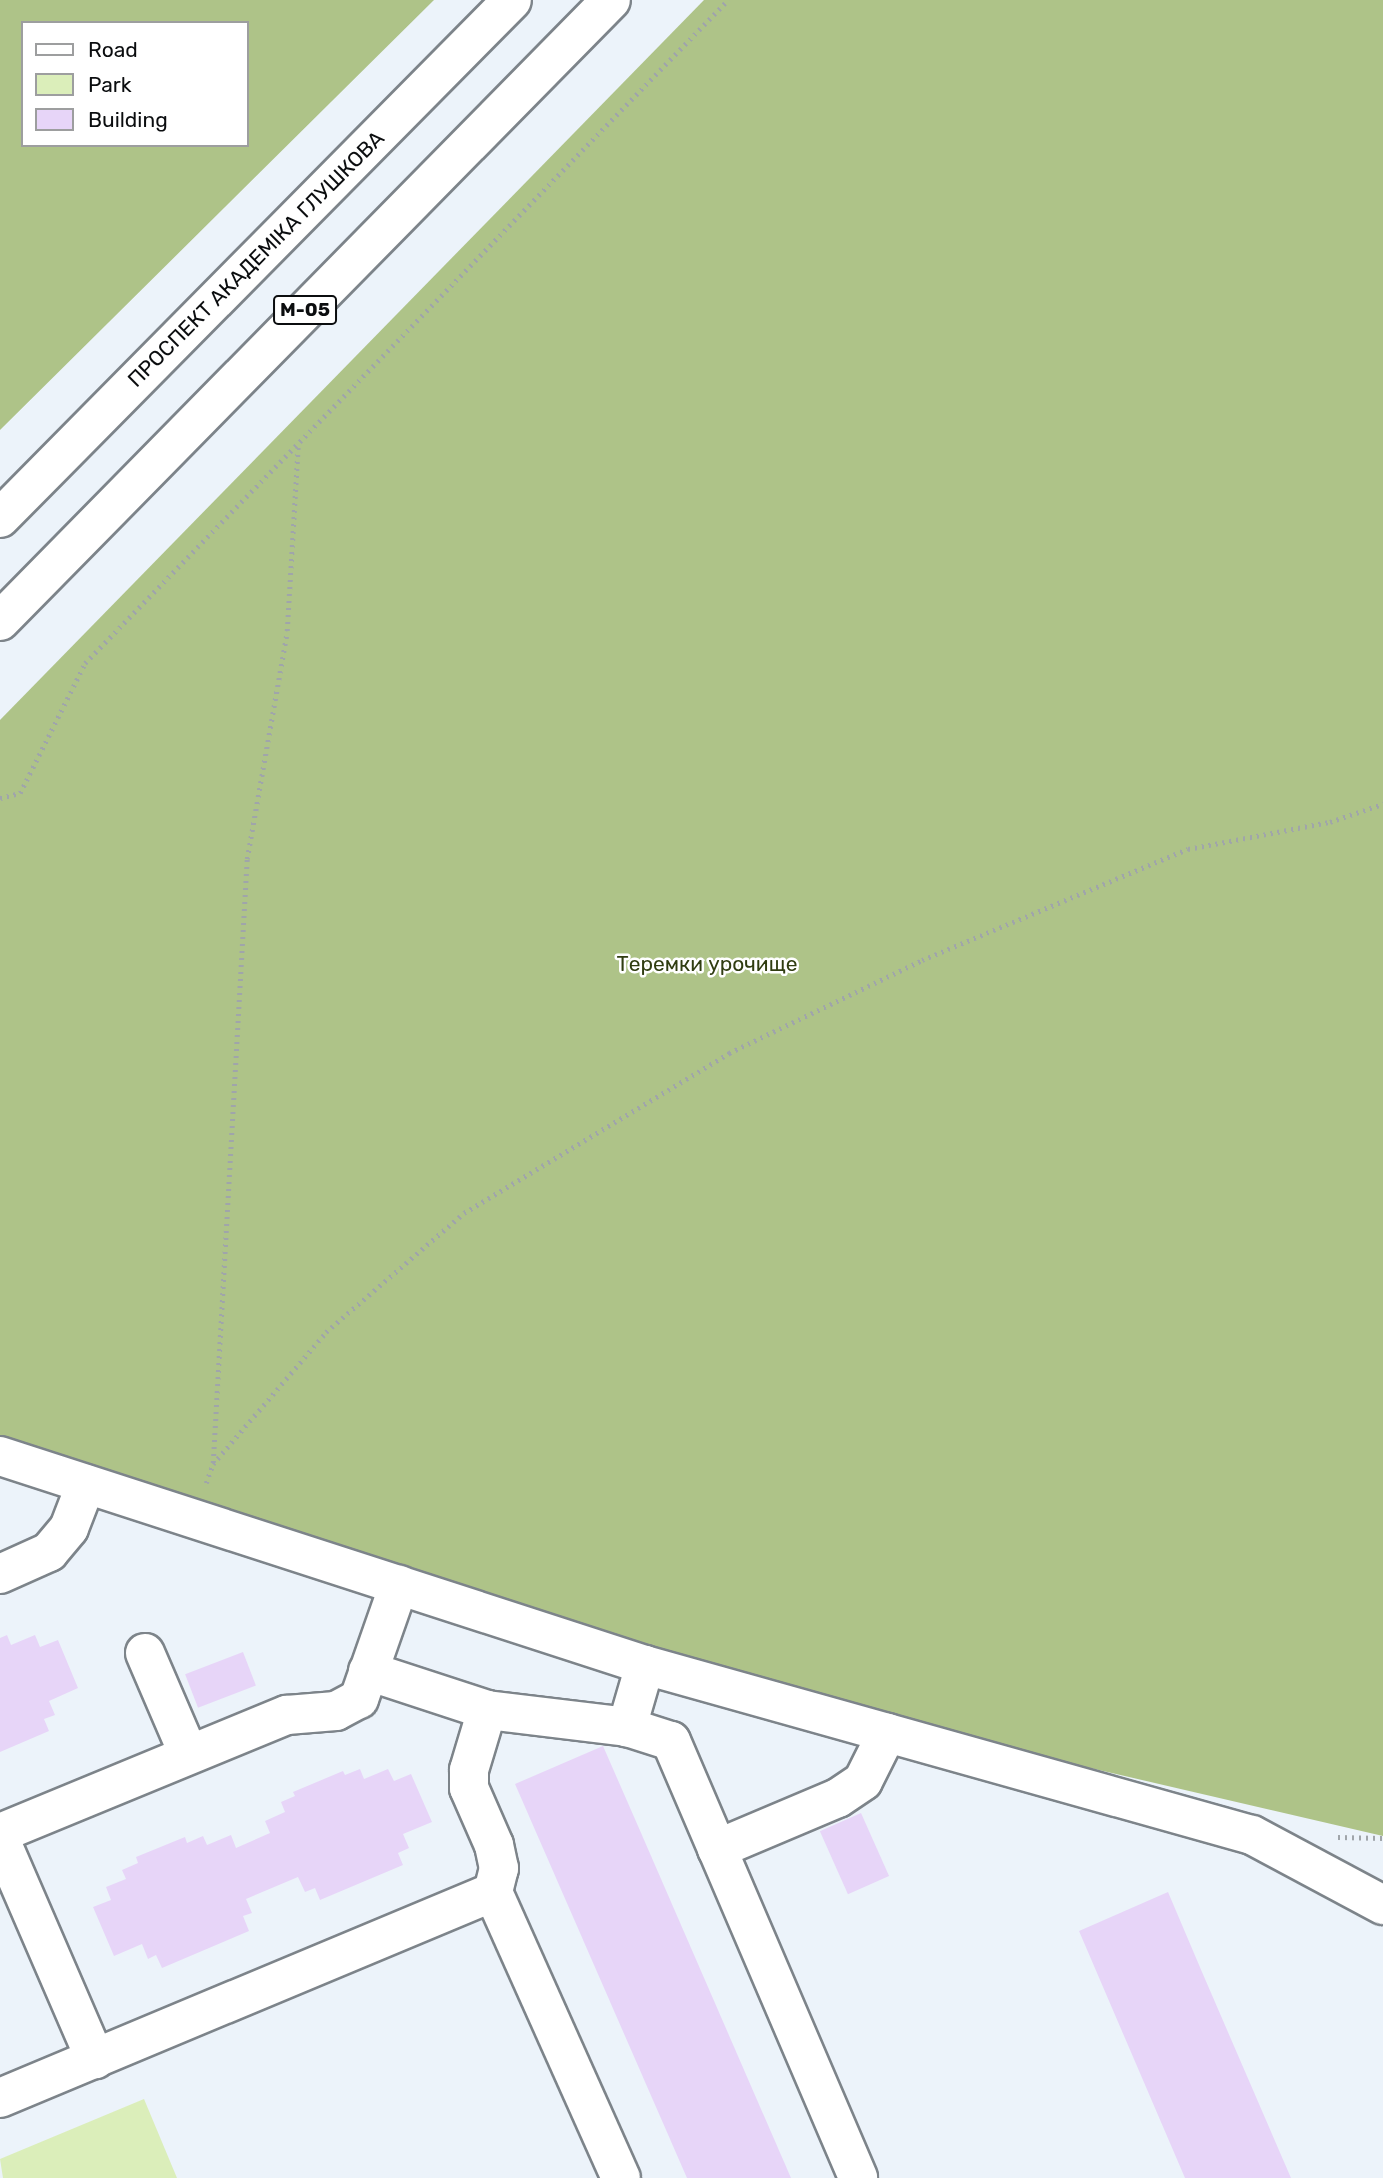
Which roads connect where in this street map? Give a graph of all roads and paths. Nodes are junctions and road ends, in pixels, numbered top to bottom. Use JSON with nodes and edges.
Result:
{"nodes":[{"id":1,"x":512,"y":0,"type":"edge"},
{"id":2,"x":611,"y":0,"type":"edge"},
{"id":3,"x":728,"y":0,"type":"edge"},
{"id":4,"x":299,"y":443,"type":"junction"},
{"id":5,"x":0,"y":518,"type":"edge"},
{"id":6,"x":0,"y":621,"type":"edge"},
{"id":7,"x":0,"y":798,"type":"edge"},
{"id":8,"x":1383,"y":804,"type":"edge"},
{"id":9,"x":0,"y":1455,"type":"edge"},
{"id":10,"x":213,"y":1464,"type":"junction"},
{"id":11,"x":86,"y":1484,"type":"junction"},
{"id":12,"x":194,"y":1517,"type":"junction"},
{"id":13,"x":0,"y":1574,"type":"edge"},
{"id":14,"x":400,"y":1585,"type":"junction"},
{"id":15,"x":145,"y":1653,"type":"dead end"},
{"id":16,"x":645,"y":1665,"type":"junction"},
{"id":17,"x":368,"y":1671,"type":"junction"},
{"id":18,"x":486,"y":1710,"type":"junction"},
{"id":19,"x":627,"y":1727,"type":"junction"},
{"id":20,"x":887,"y":1733,"type":"junction"},
{"id":21,"x":188,"y":1753,"type":"junction"},
{"id":22,"x":0,"y":1833,"type":"edge"},
{"id":23,"x":0,"y":1839,"type":"edge"},
{"id":24,"x":717,"y":1849,"type":"junction"},
{"id":25,"x":493,"y":1892,"type":"junction"},
{"id":26,"x":1383,"y":1905,"type":"edge"},
{"id":27,"x":95,"y":2059,"type":"junction"},
{"id":28,"x":0,"y":2098,"type":"edge"},
{"id":29,"x":621,"y":2178,"type":"edge"},
{"id":30,"x":858,"y":2178,"type":"edge"}],
"edges":[{"from":1,"to":5,"type":"main road","name":"ПРОСПЕКТ АКАДЕМІКА ГЛУШКОВА"},
{"from":2,"to":6,"type":"main road","number":"М-05"},
{"from":3,"to":4,"type":"path"},
{"from":4,"to":7,"type":"path"},
{"from":4,"to":10,"type":"path"},
{"from":8,"to":10,"type":"path"},
{"from":9,"to":11,"type":"main road"},
{"from":10,"to":12,"type":"path"},
{"from":11,"to":12,"type":"main road"},
{"from":11,"to":13,"type":"main road"},
{"from":12,"to":14,"type":"main road"},
{"from":14,"to":16,"type":"main road"},
{"from":14,"to":17,"type":"main road"},
{"from":15,"to":21,"type":"main road"},
{"from":16,"to":19,"type":"main road"},
{"from":16,"to":20,"type":"main road"},
{"from":17,"to":18,"type":"main road"},
{"from":17,"to":21,"type":"main road"},
{"from":18,"to":19,"type":"main road"},
{"from":18,"to":25,"type":"main road"},
{"from":19,"to":24,"type":"main road"},
{"from":20,"to":24,"type":"main road"},
{"from":20,"to":26,"type":"main road"},
{"from":21,"to":22,"type":"main road"},
{"from":23,"to":27,"type":"main road"},
{"from":24,"to":30,"type":"main road"},
{"from":25,"to":27,"type":"main road"},
{"from":25,"to":29,"type":"main road"},
{"from":27,"to":28,"type":"main road"}]}
